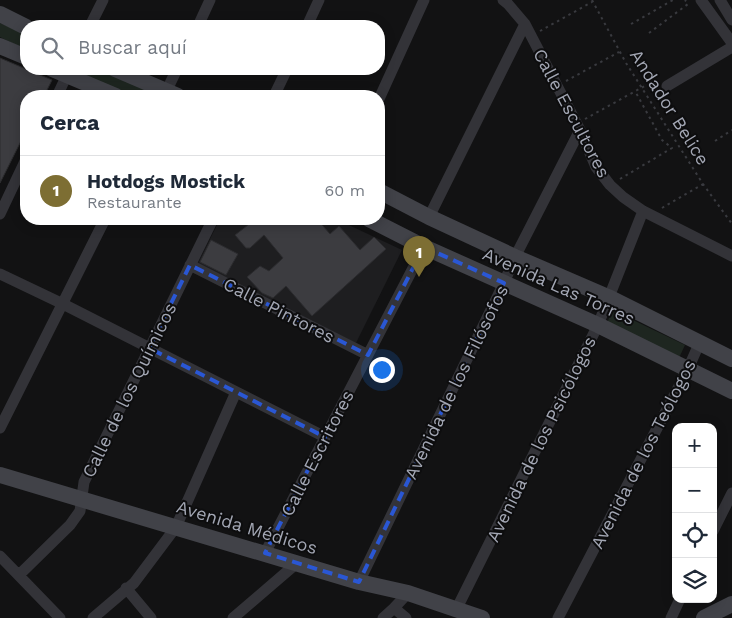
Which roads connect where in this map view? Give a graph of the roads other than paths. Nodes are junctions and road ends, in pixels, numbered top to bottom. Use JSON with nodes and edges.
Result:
{"nodes":[{"id":1,"x":103,"y":0,"type":"edge"},
{"id":2,"x":210,"y":0,"type":"edge"},
{"id":3,"x":319,"y":0,"type":"edge"},
{"id":4,"x":424,"y":0,"type":"edge"},
{"id":5,"x":503,"y":0,"type":"edge"},
{"id":6,"x":702,"y":0,"type":"edge"},
{"id":7,"x":720,"y":0,"type":"edge"},
{"id":8,"x":0,"y":14,"type":"edge"},
{"id":9,"x":93,"y":20,"type":"edge"},
{"id":10,"x":201,"y":20,"type":"edge"},
{"id":11,"x":310,"y":20,"type":"edge"},
{"id":12,"x":732,"y":20,"type":"edge"},
{"id":13,"x":20,"y":24,"type":"edge"},
{"id":14,"x":525,"y":24,"type":"junction"},
{"id":15,"x":732,"y":43,"type":"edge"},
{"id":16,"x":0,"y":46,"type":"edge"},
{"id":17,"x":732,"y":47,"type":"edge"},
{"id":18,"x":20,"y":54,"type":"edge"},
{"id":19,"x":59,"y":75,"type":"edge"},
{"id":20,"x":66,"y":75,"type":"edge"},
{"id":21,"x":128,"y":75,"type":"edge"},
{"id":22,"x":175,"y":75,"type":"edge"},
{"id":23,"x":284,"y":75,"type":"edge"},
{"id":24,"x":667,"y":86,"type":"dead end"},
{"id":25,"x":57,"y":90,"type":"edge"},
{"id":26,"x":102,"y":90,"type":"edge"},
{"id":27,"x":159,"y":90,"type":"edge"},
{"id":28,"x":171,"y":90,"type":"edge"},
{"id":29,"x":277,"y":90,"type":"edge"},
{"id":30,"x":383,"y":90,"type":"edge"},
{"id":31,"x":578,"y":127,"type":"junction"},
{"id":32,"x":20,"y":172,"type":"edge"},
{"id":33,"x":385,"y":194,"type":"edge"},
{"id":34,"x":647,"y":212,"type":"junction"},
{"id":35,"x":0,"y":214,"type":"edge"},
{"id":36,"x":429,"y":217,"type":"junction"},
{"id":37,"x":102,"y":225,"type":"edge"},
{"id":38,"x":210,"y":225,"type":"edge"},
{"id":39,"x":381,"y":225,"type":"edge"},
{"id":40,"x":424,"y":247,"type":"junction"},
{"id":41,"x":732,"y":256,"type":"edge"},
{"id":42,"x":516,"y":257,"type":"junction"},
{"id":43,"x":190,"y":265,"type":"junction"},
{"id":44,"x":0,"y":274,"type":"edge"},
{"id":45,"x":504,"y":284,"type":"junction"},
{"id":46,"x":608,"y":297,"type":"junction"},
{"id":47,"x":63,"y":304,"type":"junction"},
{"id":48,"x":598,"y":325,"type":"junction"},
{"id":49,"x":699,"y":344,"type":"junction"},
{"id":50,"x":149,"y":348,"type":"junction"},
{"id":51,"x":368,"y":355,"type":"junction"},
{"id":52,"x":732,"y":360,"type":"edge"},
{"id":53,"x":688,"y":369,"type":"junction"},
{"id":54,"x":732,"y":390,"type":"edge"},
{"id":55,"x":236,"y":392,"type":"junction"},
{"id":56,"x":0,"y":428,"type":"edge"},
{"id":57,"x":325,"y":437,"type":"junction"},
{"id":58,"x":0,"y":475,"type":"edge"},
{"id":59,"x":732,"y":493,"type":"edge"},
{"id":60,"x":82,"y":498,"type":"junction"},
{"id":61,"x":717,"y":523,"type":"edge"},
{"id":62,"x":176,"y":527,"type":"junction"},
{"id":63,"x":265,"y":553,"type":"junction"},
{"id":64,"x":0,"y":556,"type":"edge"},
{"id":65,"x":297,"y":563,"type":"junction"},
{"id":66,"x":19,"y":575,"type":"junction"},
{"id":67,"x":359,"y":582,"type":"junction"},
{"id":68,"x":126,"y":588,"type":"junction"},
{"id":69,"x":408,"y":593,"type":"junction"},
{"id":70,"x":678,"y":603,"type":"edge"},
{"id":71,"x":731,"y":607,"type":"edge"},
{"id":72,"x":394,"y":608,"type":"junction"},
{"id":73,"x":456,"y":610,"type":"junction"},
{"id":74,"x":60,"y":618,"type":"edge"},
{"id":75,"x":93,"y":618,"type":"edge"},
{"id":76,"x":151,"y":618,"type":"edge"},
{"id":77,"x":233,"y":618,"type":"edge"},
{"id":78,"x":383,"y":618,"type":"edge"},
{"id":79,"x":406,"y":618,"type":"edge"},
{"id":80,"x":482,"y":618,"type":"edge"},
{"id":81,"x":558,"y":618,"type":"edge"},
{"id":82,"x":671,"y":618,"type":"edge"},
{"id":83,"x":704,"y":618,"type":"edge"}],
"edges":[{"from":1,"to":9,"type":"street"},
{"from":2,"to":10,"type":"street"},
{"from":3,"to":11,"type":"street"},
{"from":4,"to":30,"type":"street"},
{"from":5,"to":14,"type":"street","name":"Calle Escultores"},
{"from":6,"to":15,"type":"street"},
{"from":7,"to":12,"type":"street"},
{"from":8,"to":13,"type":"main road"},
{"from":14,"to":31,"type":"street","name":"Calle Escultores"},
{"from":14,"to":36,"type":"street"},
{"from":16,"to":18,"type":"main road"},
{"from":17,"to":24,"type":"street"},
{"from":19,"to":25,"type":"street"},
{"from":20,"to":26,"type":"main road"},
{"from":21,"to":27,"type":"main road"},
{"from":22,"to":28,"type":"street"},
{"from":23,"to":29,"type":"street"},
{"from":31,"to":34,"type":"street","name":"Calle Escultores"},
{"from":31,"to":42,"type":"street","name":"Avenida de los Filósofos"},
{"from":32,"to":35,"type":"street"},
{"from":33,"to":36,"type":"main road","name":"Avenida Las Torres"},
{"from":34,"to":41,"type":"street","name":"Calle Escultores"},
{"from":34,"to":46,"type":"street","name":"Avenida de los Psicólogos"},
{"from":36,"to":42,"type":"main road","name":"Avenida Las Torres"},
{"from":37,"to":47,"type":"street"},
{"from":38,"to":43,"type":"street","name":"Calle de los Químicos"},
{"from":39,"to":40,"type":"main road","name":"Avenida Las Torres"},
{"from":40,"to":45,"type":"main road","name":"Avenida Las Torres"},
{"from":40,"to":51,"type":"street","name":"Calle Escritores"},
{"from":42,"to":45,"type":"street","name":"Avenida de los Filósofos"},
{"from":42,"to":46,"type":"main road","name":"Avenida Las Torres"},
{"from":43,"to":50,"type":"street","name":"Calle de los Químicos"},
{"from":43,"to":51,"type":"street","name":"Calle Pintores"},
{"from":44,"to":47,"type":"street"},
{"from":45,"to":48,"type":"main road","name":"Avenida Las Torres"},
{"from":45,"to":67,"type":"street","name":"Avenida de los Filósofos"},
{"from":46,"to":48,"type":"street","name":"Avenida de los Psicólogos"},
{"from":46,"to":49,"type":"main road","name":"Avenida Las Torres"},
{"from":47,"to":50,"type":"street"},
{"from":47,"to":56,"type":"street"},
{"from":48,"to":53,"type":"main road","name":"Avenida Las Torres"},
{"from":48,"to":73,"type":"street","name":"Avenida de los Psicólogos"},
{"from":49,"to":52,"type":"main road","name":"Avenida Las Torres"},
{"from":49,"to":53,"type":"street","name":"Avenida de los Teólogos"},
{"from":50,"to":55,"type":"street"},
{"from":50,"to":60,"type":"street","name":"Calle de los Químicos"},
{"from":51,"to":57,"type":"street","name":"Calle Escritores"},
{"from":53,"to":54,"type":"main road","name":"Avenida Las Torres"},
{"from":53,"to":81,"type":"street","name":"Avenida de los Teólogos"},
{"from":55,"to":57,"type":"street"},
{"from":55,"to":62,"type":"street"},
{"from":57,"to":63,"type":"street","name":"Calle Escritores"},
{"from":58,"to":60,"type":"main road","name":"Avenida Médicos"},
{"from":59,"to":61,"type":"street"},
{"from":60,"to":62,"type":"main road","name":"Avenida Médicos"},
{"from":60,"to":66,"type":"street","name":"Calle de los Químicos"},
{"from":62,"to":63,"type":"main road","name":"Avenida Médicos"},
{"from":62,"to":68,"type":"street"},
{"from":63,"to":65,"type":"main road","name":"Avenida Médicos"},
{"from":64,"to":66,"type":"street"},
{"from":65,"to":67,"type":"main road","name":"Avenida Médicos"},
{"from":65,"to":77,"type":"street"},
{"from":66,"to":74,"type":"street"},
{"from":67,"to":69,"type":"main road","name":"Avenida Médicos"},
{"from":68,"to":75,"type":"street"},
{"from":68,"to":76,"type":"street"},
{"from":69,"to":72,"type":"street"},
{"from":69,"to":73,"type":"main road","name":"Avenida Médicos"},
{"from":70,"to":82,"type":"street"},
{"from":71,"to":83,"type":"main road"},
{"from":72,"to":78,"type":"street"},
{"from":72,"to":79,"type":"street"},
{"from":73,"to":80,"type":"main road","name":"Avenida Médicos"}]}
